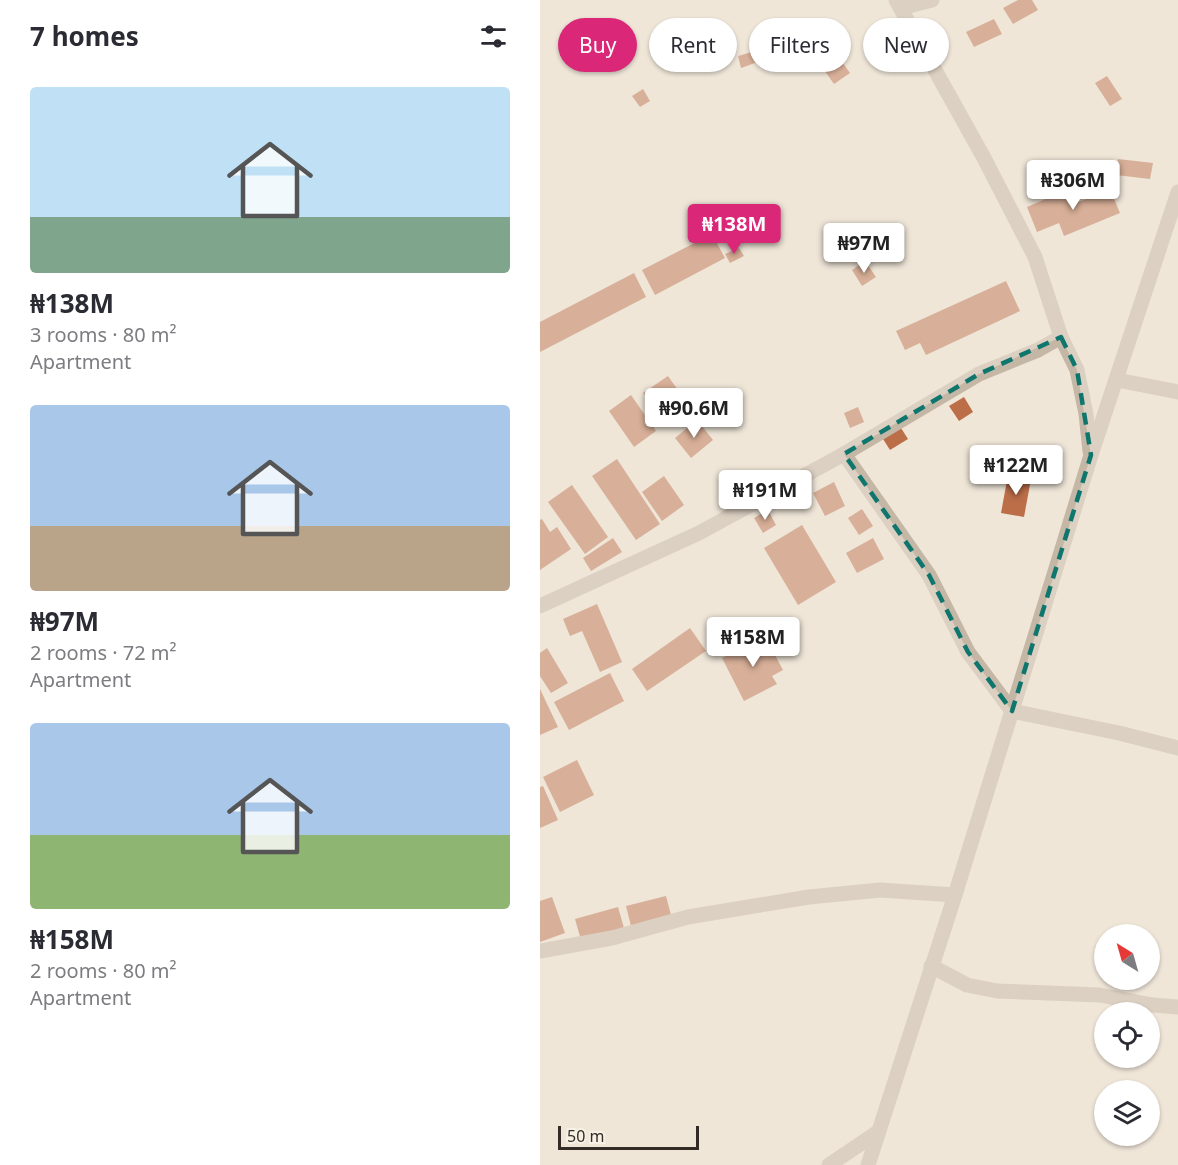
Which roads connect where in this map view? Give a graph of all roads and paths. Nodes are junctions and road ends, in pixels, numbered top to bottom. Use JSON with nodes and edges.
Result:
{"nodes":[{"id":1,"x":932,"y":0,"type":"edge"},
{"id":2,"x":899,"y":4,"type":"edge"},
{"id":3,"x":1178,"y":192,"type":"edge"},
{"id":4,"x":1061,"y":338,"type":"junction"},
{"id":5,"x":1117,"y":380,"type":"junction"},
{"id":6,"x":1178,"y":392,"type":"edge"},
{"id":7,"x":844,"y":454,"type":"junction"},
{"id":8,"x":1091,"y":455,"type":"junction"},
{"id":9,"x":540,"y":606,"type":"edge"},
{"id":10,"x":1012,"y":711,"type":"junction"},
{"id":11,"x":1178,"y":748,"type":"edge"},
{"id":12,"x":956,"y":895,"type":"junction"},
{"id":13,"x":540,"y":951,"type":"edge"},
{"id":14,"x":931,"y":966,"type":"junction"},
{"id":15,"x":1178,"y":1007,"type":"edge"},
{"id":16,"x":878,"y":1132,"type":"junction"},
{"id":17,"x":829,"y":1165,"type":"edge"},
{"id":18,"x":868,"y":1165,"type":"edge"}],
"edges":[{"from":1,"to":2,"type":"street"},
{"from":2,"to":4,"type":"street"},
{"from":3,"to":5,"type":"street"},
{"from":4,"to":7,"type":"street"},
{"from":4,"to":8,"type":"street"},
{"from":5,"to":6,"type":"street"},
{"from":5,"to":8,"type":"street"},
{"from":7,"to":9,"type":"street"},
{"from":7,"to":10,"type":"street"},
{"from":8,"to":10,"type":"street"},
{"from":10,"to":11,"type":"street"},
{"from":10,"to":12,"type":"street"},
{"from":12,"to":13,"type":"street"},
{"from":12,"to":14,"type":"street"},
{"from":14,"to":15,"type":"street"},
{"from":14,"to":16,"type":"street"},
{"from":16,"to":17,"type":"street"},
{"from":16,"to":18,"type":"street"}]}
